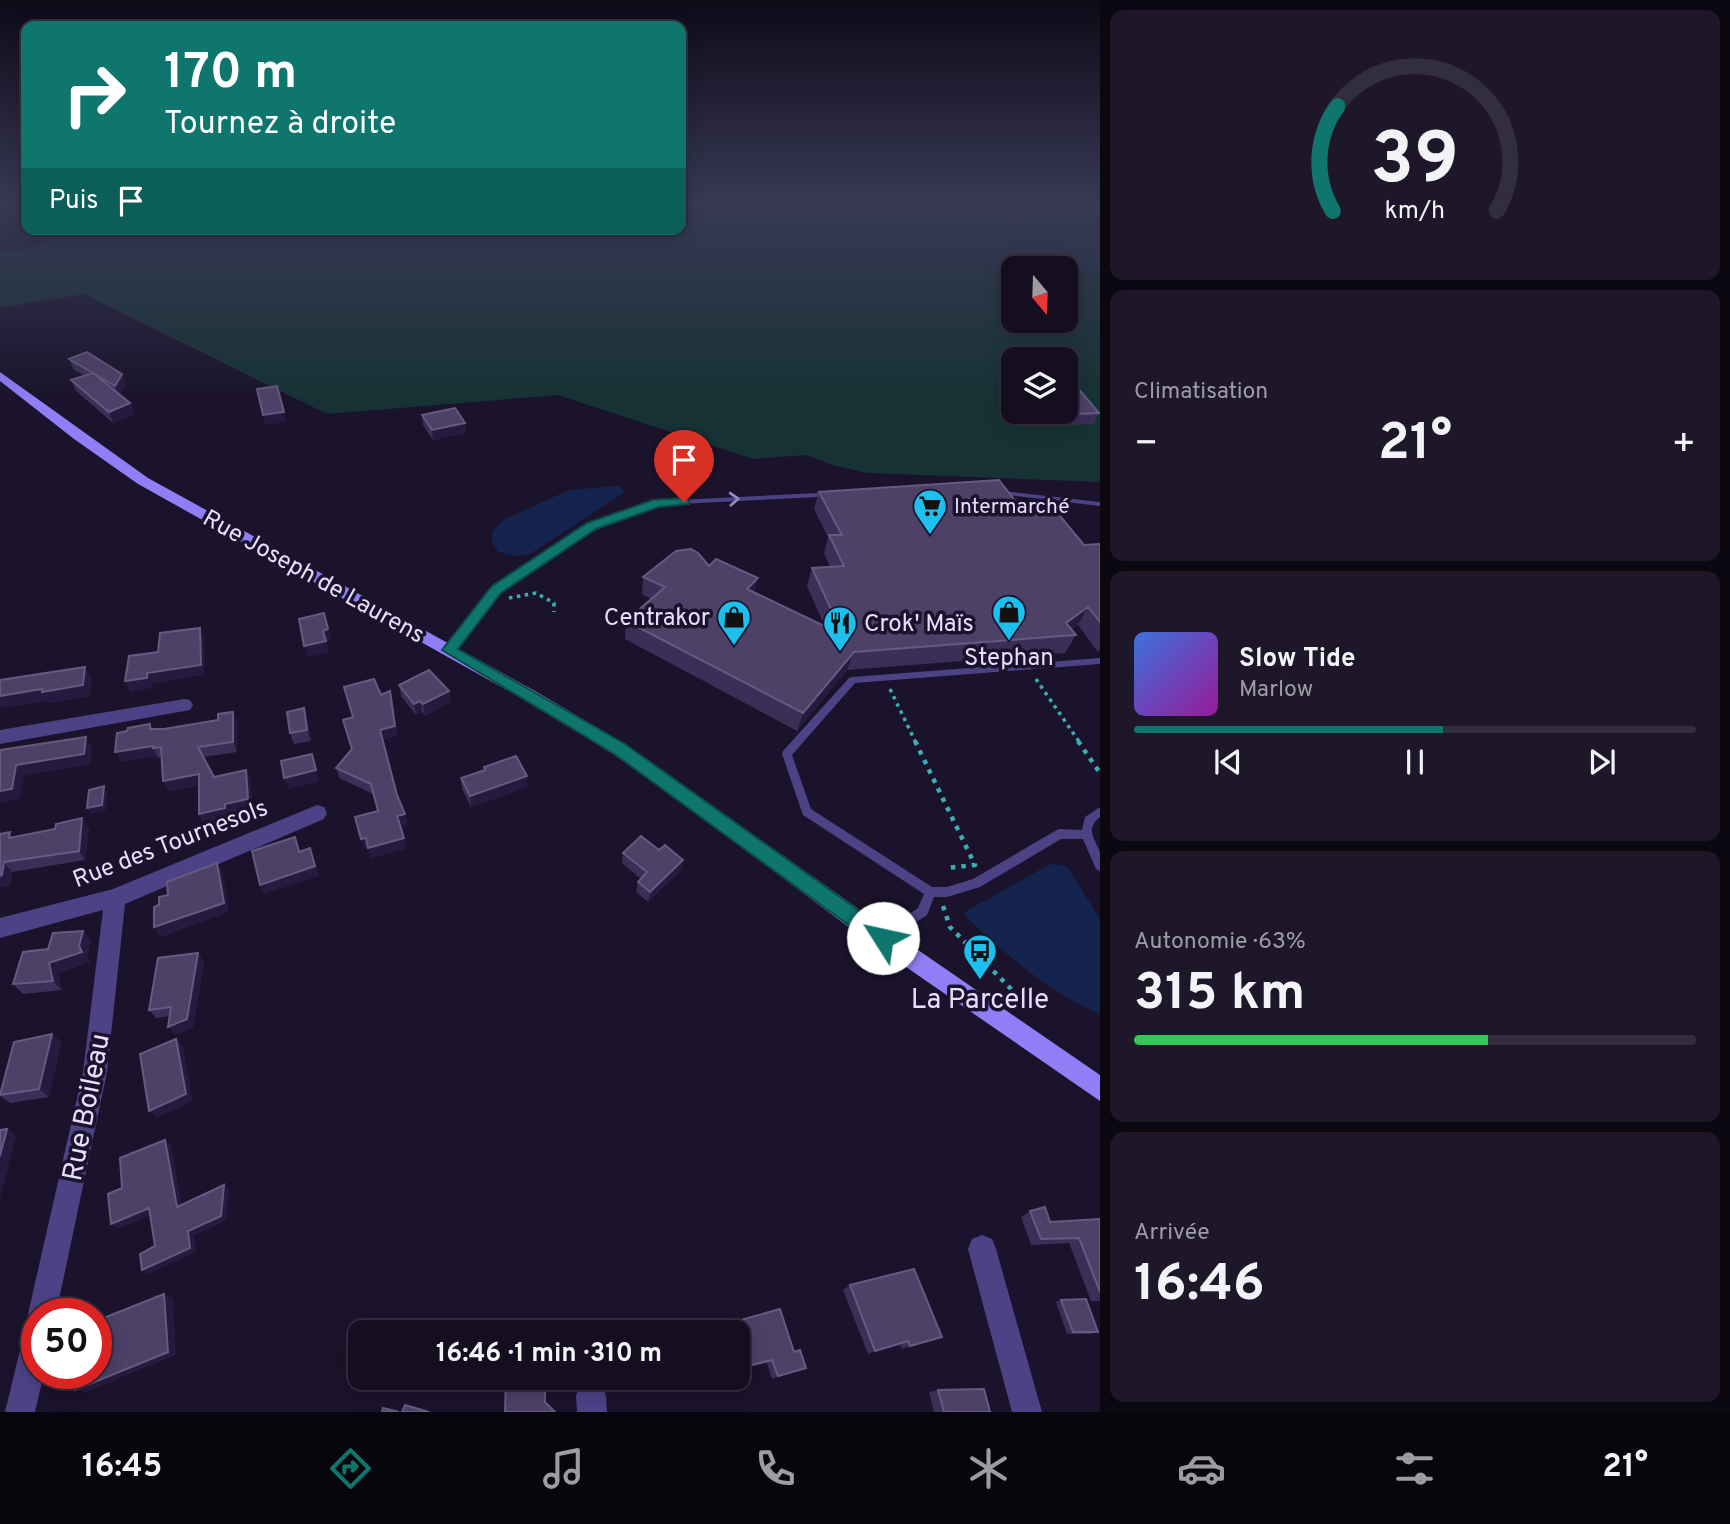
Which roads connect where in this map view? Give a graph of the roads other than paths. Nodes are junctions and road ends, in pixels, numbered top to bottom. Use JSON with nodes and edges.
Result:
{"nodes":[{"id":1,"x":0,"y":375,"type":"edge"},
{"id":2,"x":986,"y":492,"type":"edge"},
{"id":3,"x":839,"y":499,"type":"edge"},
{"id":4,"x":1100,"y":504,"type":"edge"},
{"id":5,"x":449,"y":650,"type":"junction"},
{"id":6,"x":1100,"y":661,"type":"edge"},
{"id":7,"x":184,"y":705,"type":"dead end"},
{"id":8,"x":0,"y":737,"type":"edge"},
{"id":9,"x":1100,"y":811,"type":"edge"},
{"id":10,"x":317,"y":813,"type":"dead end"},
{"id":11,"x":1086,"y":835,"type":"junction"},
{"id":12,"x":1100,"y":866,"type":"edge"},
{"id":13,"x":935,"y":892,"type":"junction"},
{"id":14,"x":114,"y":898,"type":"junction"},
{"id":15,"x":862,"y":924,"type":"junction"},
{"id":16,"x":0,"y":928,"type":"edge"},
{"id":17,"x":1095,"y":1082,"type":"edge"},
{"id":18,"x":982,"y":1249,"type":"dead end"},
{"id":19,"x":46,"y":1298,"type":"edge"},
{"id":20,"x":25,"y":1389,"type":"edge"},
{"id":21,"x":20,"y":1412,"type":"edge"},
{"id":22,"x":1027,"y":1412,"type":"edge"}],
"edges":[{"from":1,"to":5,"type":"main road","name":"Rue Joseph de Laurens"},
{"from":2,"to":4,"type":"lane"},
{"from":5,"to":3,"type":"lane","one_way":true},
{"from":5,"to":15,"type":"main road","name":"Rue Joseph de Laurens"},
{"from":6,"to":13,"type":"lane"},
{"from":7,"to":8,"type":"street"},
{"from":9,"to":11,"type":"lane"},
{"from":10,"to":14,"type":"street","name":"Rue des Tournesols"},
{"from":11,"to":12,"type":"lane"},
{"from":11,"to":13,"type":"lane"},
{"from":13,"to":15,"type":"lane"},
{"from":14,"to":16,"type":"street","name":"Rue des Tournesols"},
{"from":14,"to":19,"type":"street","name":"Rue Boileau"},
{"from":15,"to":17,"type":"main road","name":"Rue Joseph de Laurens"},
{"from":18,"to":22,"type":"street"},
{"from":20,"to":21,"type":"street"}]}
